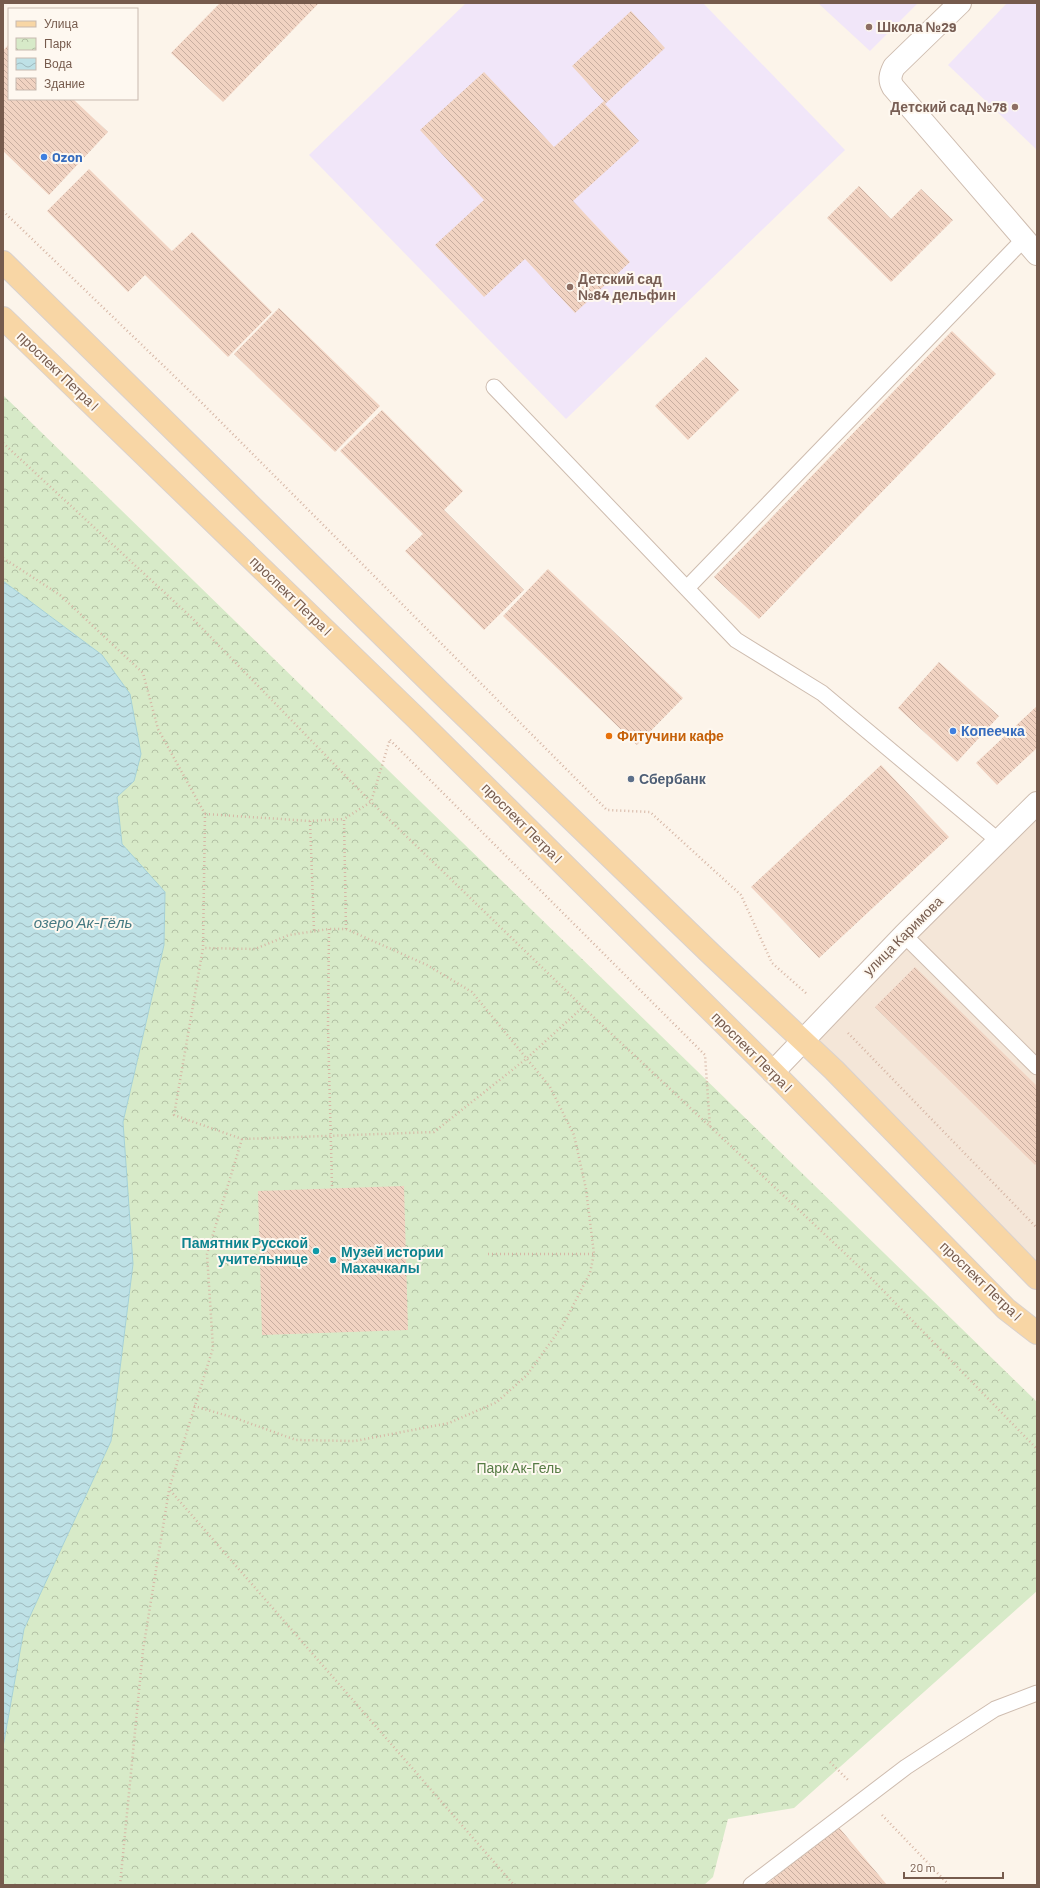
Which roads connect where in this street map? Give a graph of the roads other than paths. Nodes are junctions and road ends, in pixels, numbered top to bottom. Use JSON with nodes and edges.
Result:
{"nodes":[{"id":1,"x":960,"y":3,"type":"edge"},
{"id":2,"x":1030,"y":246,"type":"edge"},
{"id":3,"x":3,"y":262,"type":"edge"},
{"id":4,"x":3,"y":318,"type":"edge"},
{"id":5,"x":494,"y":387,"type":"dead end"},
{"id":6,"x":687,"y":588,"type":"junction"},
{"id":7,"x":1037,"y":803,"type":"edge"},
{"id":8,"x":1000,"y":842,"type":"junction"},
{"id":9,"x":904,"y":935,"type":"junction"},
{"id":10,"x":803,"y":1040,"type":"junction"},
{"id":11,"x":1037,"y":1067,"type":"edge"},
{"id":12,"x":772,"y":1072,"type":"junction"},
{"id":13,"x":1036,"y":1274,"type":"edge"},
{"id":14,"x":1037,"y":1333,"type":"edge"},
{"id":15,"x":1037,"y":1693,"type":"edge"},
{"id":16,"x":751,"y":1885,"type":"edge"}],
"edges":[{"from":1,"to":2,"type":"street"},
{"from":2,"to":6,"type":"lane"},
{"from":3,"to":10,"type":"main road"},
{"from":4,"to":12,"type":"main road","name":"проспект Петра I"},
{"from":5,"to":6,"type":"lane"},
{"from":6,"to":8,"type":"lane"},
{"from":7,"to":8,"type":"street","name":"улица Каримова"},
{"from":8,"to":9,"type":"street","name":"улица Каримова"},
{"from":9,"to":10,"type":"street","name":"улица Каримова"},
{"from":9,"to":11,"type":"lane"},
{"from":10,"to":12,"type":"street","name":"улица Каримова"},
{"from":10,"to":13,"type":"main road"},
{"from":12,"to":14,"type":"main road","name":"проспект Петра I"},
{"from":15,"to":16,"type":"lane"}]}
